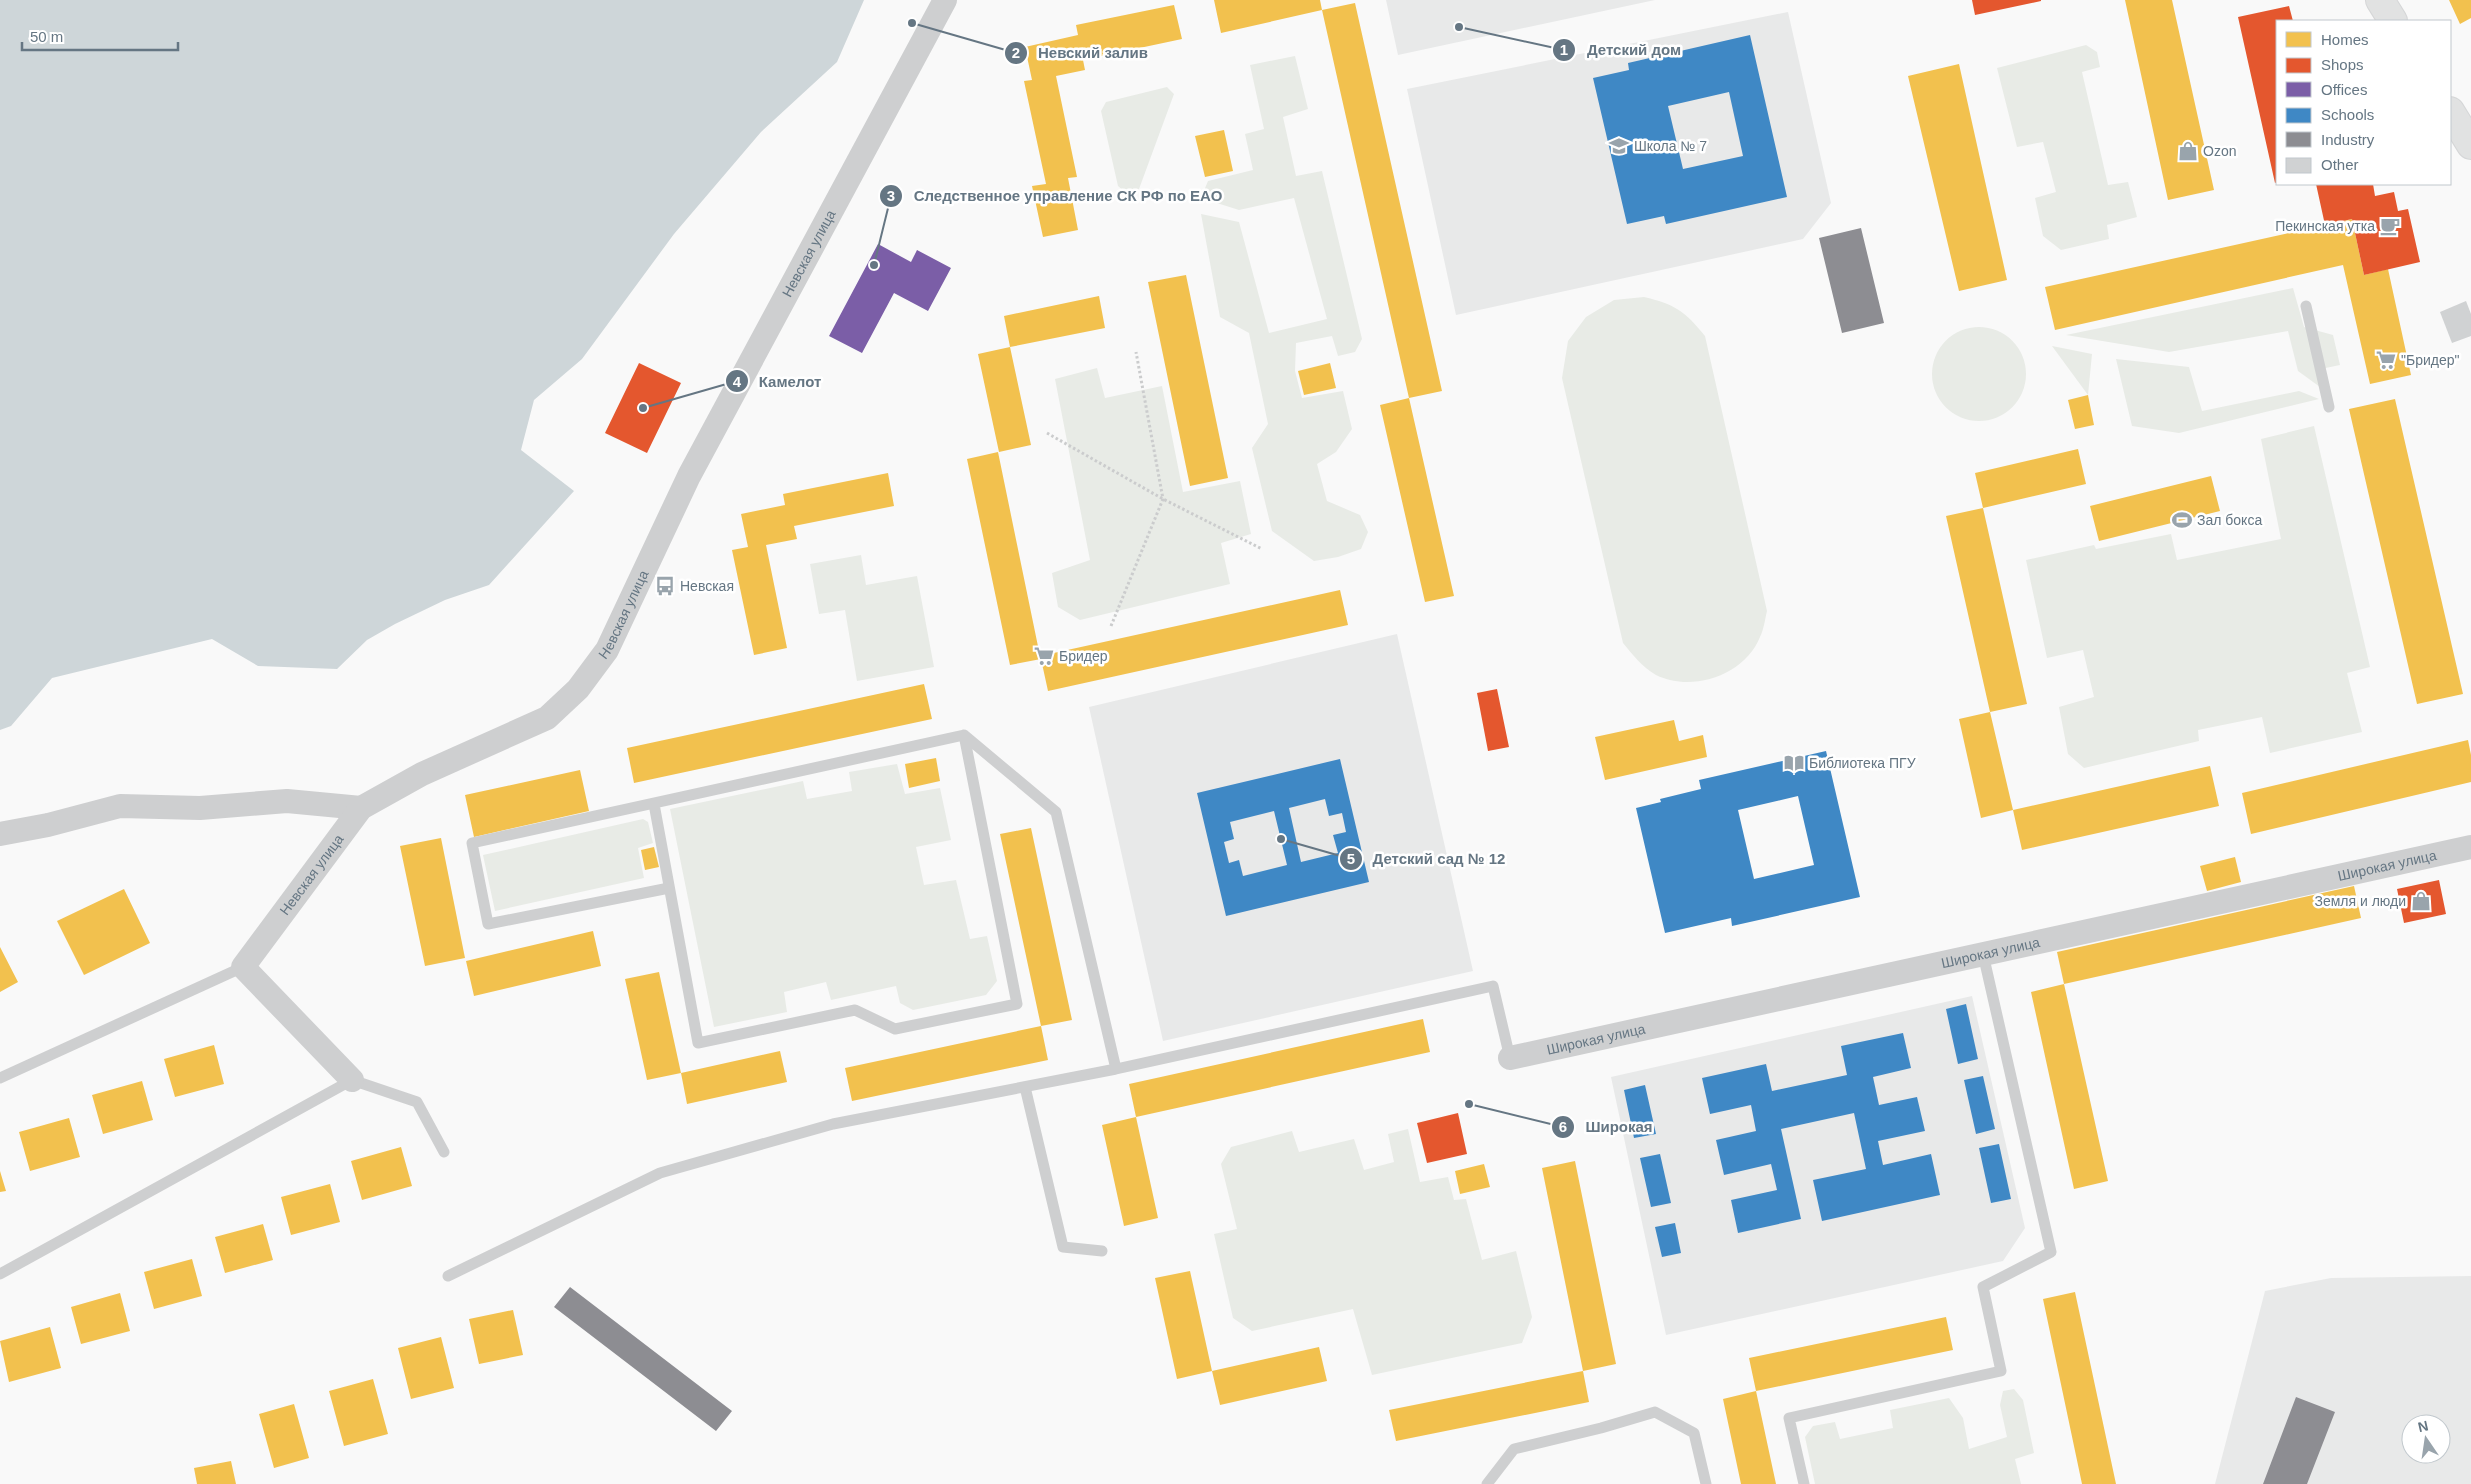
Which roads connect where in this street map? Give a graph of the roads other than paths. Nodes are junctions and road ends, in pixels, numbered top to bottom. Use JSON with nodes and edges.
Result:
{"nodes":[{"id":1,"x":945,"y":0,"type":"edge"},
{"id":2,"x":2380,"y":0,"type":"edge"},
{"id":3,"x":2392,"y":20,"type":"edge"},
{"id":4,"x":2451,"y":113,"type":"edge"},
{"id":5,"x":2471,"y":145,"type":"edge"},
{"id":6,"x":2306,"y":306,"type":"dead end"},
{"id":7,"x":2329,"y":407,"type":"dead end"},
{"id":8,"x":964,"y":735,"type":"junction"},
{"id":9,"x":654,"y":804,"type":"junction"},
{"id":10,"x":361,"y":808,"type":"junction"},
{"id":11,"x":0,"y":834,"type":"edge"},
{"id":12,"x":2471,"y":847,"type":"edge"},
{"id":13,"x":669,"y":888,"type":"junction"},
{"id":14,"x":1984,"y":954,"type":"junction"},
{"id":15,"x":243,"y":967,"type":"junction"},
{"id":16,"x":1510,"y":1058,"type":"joint"},
{"id":17,"x":1116,"y":1069,"type":"junction"},
{"id":18,"x":0,"y":1078,"type":"edge"},
{"id":19,"x":352,"y":1080,"type":"junction"},
{"id":20,"x":1026,"y":1086,"type":"junction"},
{"id":21,"x":444,"y":1152,"type":"dead end"},
{"id":22,"x":1102,"y":1251,"type":"dead end"},
{"id":23,"x":0,"y":1274,"type":"edge"},
{"id":24,"x":448,"y":1276,"type":"dead end"},
{"id":25,"x":1487,"y":1484,"type":"edge"},
{"id":26,"x":1706,"y":1484,"type":"edge"},
{"id":27,"x":1804,"y":1484,"type":"edge"}],
"edges":[{"from":1,"to":10,"type":"street","name":"Невская улица"},
{"from":2,"to":3,"type":"main road"},
{"from":4,"to":5,"type":"main road"},
{"from":6,"to":7,"type":"lane"},
{"from":8,"to":9,"type":"lane"},
{"from":8,"to":13,"type":"lane"},
{"from":8,"to":17,"type":"lane"},
{"from":9,"to":13,"type":"lane"},
{"from":9,"to":13,"type":"lane"},
{"from":10,"to":11,"type":"street"},
{"from":10,"to":15,"type":"street","name":"Невская улица"},
{"from":12,"to":14,"type":"street","name":"Широкая улица"},
{"from":14,"to":16,"type":"street","name":"Широкая улица"},
{"from":14,"to":27,"type":"lane"},
{"from":15,"to":18,"type":"lane"},
{"from":15,"to":19,"type":"street"},
{"from":16,"to":17,"type":"lane"},
{"from":17,"to":20,"type":"lane"},
{"from":19,"to":21,"type":"lane"},
{"from":19,"to":23,"type":"lane"},
{"from":20,"to":22,"type":"lane"},
{"from":20,"to":24,"type":"lane"},
{"from":25,"to":26,"type":"lane"}]}
